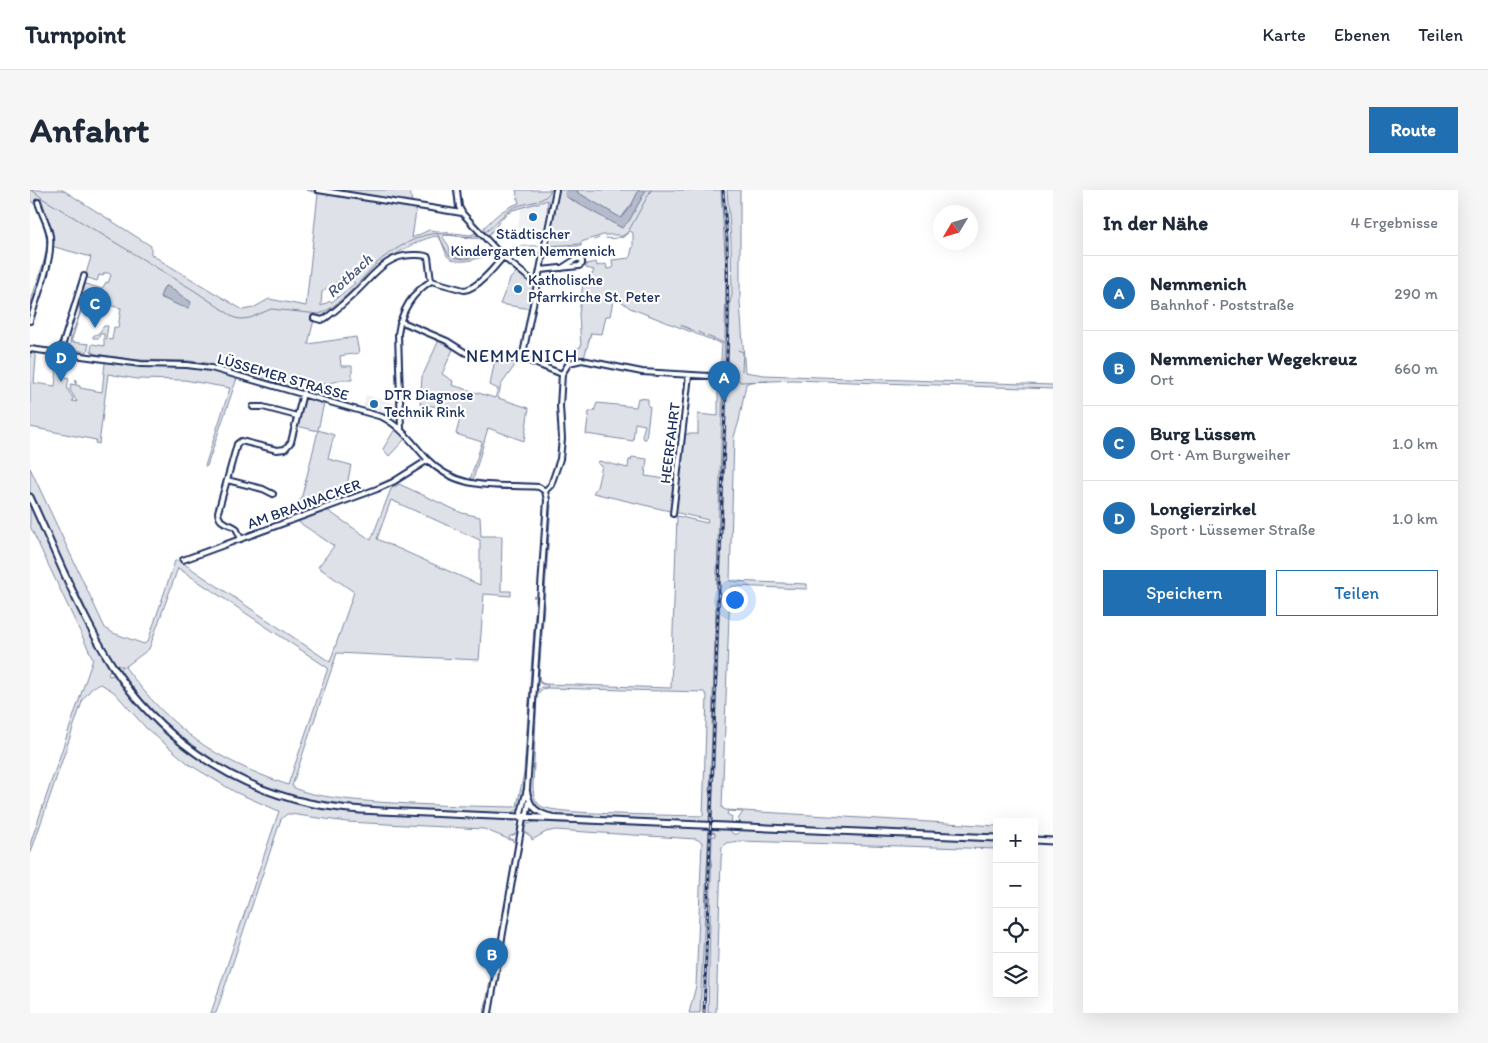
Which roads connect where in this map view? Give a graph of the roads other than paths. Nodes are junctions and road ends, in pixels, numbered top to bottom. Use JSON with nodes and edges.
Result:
{"nodes":[{"id":1,"x":318,"y":190,"type":"edge"},
{"id":2,"x":457,"y":190,"type":"edge"},
{"id":3,"x":556,"y":190,"type":"edge"},
{"id":4,"x":38,"y":202,"type":"dead end"},
{"id":5,"x":462,"y":213,"type":"junction"},
{"id":6,"x":503,"y":257,"type":"junction"},
{"id":7,"x":562,"y":268,"type":"junction"},
{"id":8,"x":541,"y":270,"type":"junction"},
{"id":9,"x":84,"y":276,"type":"dead end"},
{"id":10,"x":431,"y":281,"type":"junction"},
{"id":11,"x":538,"y":285,"type":"junction"},
{"id":12,"x":314,"y":318,"type":"dead end"},
{"id":13,"x":30,"y":321,"type":"edge"},
{"id":14,"x":400,"y":321,"type":"junction"},
{"id":15,"x":30,"y":350,"type":"edge"},
{"id":16,"x":60,"y":353,"type":"junction"},
{"id":17,"x":524,"y":359,"type":"junction"},
{"id":18,"x":562,"y":374,"type":"junction"},
{"id":19,"x":689,"y":375,"type":"junction"},
{"id":20,"x":726,"y":376,"type":"dead end"},
{"id":21,"x":303,"y":394,"type":"junction"},
{"id":22,"x":253,"y":407,"type":"dead end"},
{"id":23,"x":297,"y":416,"type":"junction"},
{"id":24,"x":401,"y":429,"type":"junction"},
{"id":25,"x":428,"y":460,"type":"junction"},
{"id":26,"x":227,"y":480,"type":"junction"},
{"id":27,"x":545,"y":491,"type":"junction"},
{"id":28,"x":273,"y":494,"type":"dead end"},
{"id":29,"x":30,"y":498,"type":"edge"},
{"id":30,"x":673,"y":514,"type":"dead end"},
{"id":31,"x":241,"y":539,"type":"junction"},
{"id":32,"x":183,"y":560,"type":"dead end"},
{"id":33,"x":527,"y":789,"type":"junction"},
{"id":34,"x":529,"y":798,"type":"junction"},
{"id":35,"x":523,"y":818,"type":"junction"},
{"id":36,"x":564,"y":820,"type":"junction"},
{"id":37,"x":993,"y":838,"type":"edge"},
{"id":38,"x":1038,"y":840,"type":"edge"},
{"id":39,"x":1053,"y":841,"type":"edge"},
{"id":40,"x":489,"y":1013,"type":"edge"}],
"edges":[{"from":1,"to":5,"type":"street"},
{"from":2,"to":5,"type":"street"},
{"from":3,"to":8,"type":"street"},
{"from":4,"to":13,"type":"street"},
{"from":5,"to":6,"type":"street"},
{"from":6,"to":10,"type":"street"},
{"from":6,"to":11,"type":"street"},
{"from":7,"to":7,"type":"street"},
{"from":7,"to":8,"type":"street"},
{"from":8,"to":11,"type":"street"},
{"from":9,"to":16,"type":"street"},
{"from":10,"to":12,"type":"street"},
{"from":10,"to":14,"type":"street"},
{"from":11,"to":17,"type":"street"},
{"from":14,"to":17,"type":"street"},
{"from":14,"to":24,"type":"street"},
{"from":15,"to":16,"type":"street","name":"LÜSSEMER STRASSE"},
{"from":16,"to":21,"type":"street","name":"LÜSSEMER STRASSE"},
{"from":17,"to":18,"type":"street"},
{"from":18,"to":19,"type":"street"},
{"from":18,"to":27,"type":"street"},
{"from":19,"to":20,"type":"street"},
{"from":19,"to":30,"type":"street","name":"HEERFAHRT"},
{"from":21,"to":23,"type":"street"},
{"from":21,"to":24,"type":"street","name":"LÜSSEMER STRASSE"},
{"from":22,"to":23,"type":"street"},
{"from":23,"to":26,"type":"street"},
{"from":24,"to":25,"type":"street","name":"LÜSSEMER STRASSE"},
{"from":25,"to":27,"type":"street","name":"LÜSSEMER STRASSE"},
{"from":25,"to":31,"type":"street","name":"AM BRAUNACKER"},
{"from":26,"to":28,"type":"street"},
{"from":26,"to":31,"type":"street"},
{"from":27,"to":33,"type":"street"},
{"from":29,"to":35,"type":"street"},
{"from":31,"to":32,"type":"street","name":"AM BRAUNACKER"},
{"from":33,"to":34,"type":"street"},
{"from":33,"to":35,"type":"street"},
{"from":34,"to":35,"type":"street"},
{"from":34,"to":36,"type":"street"},
{"from":35,"to":36,"type":"street"},
{"from":35,"to":40,"type":"street"},
{"from":36,"to":37,"type":"street"},
{"from":38,"to":39,"type":"street"}]}
